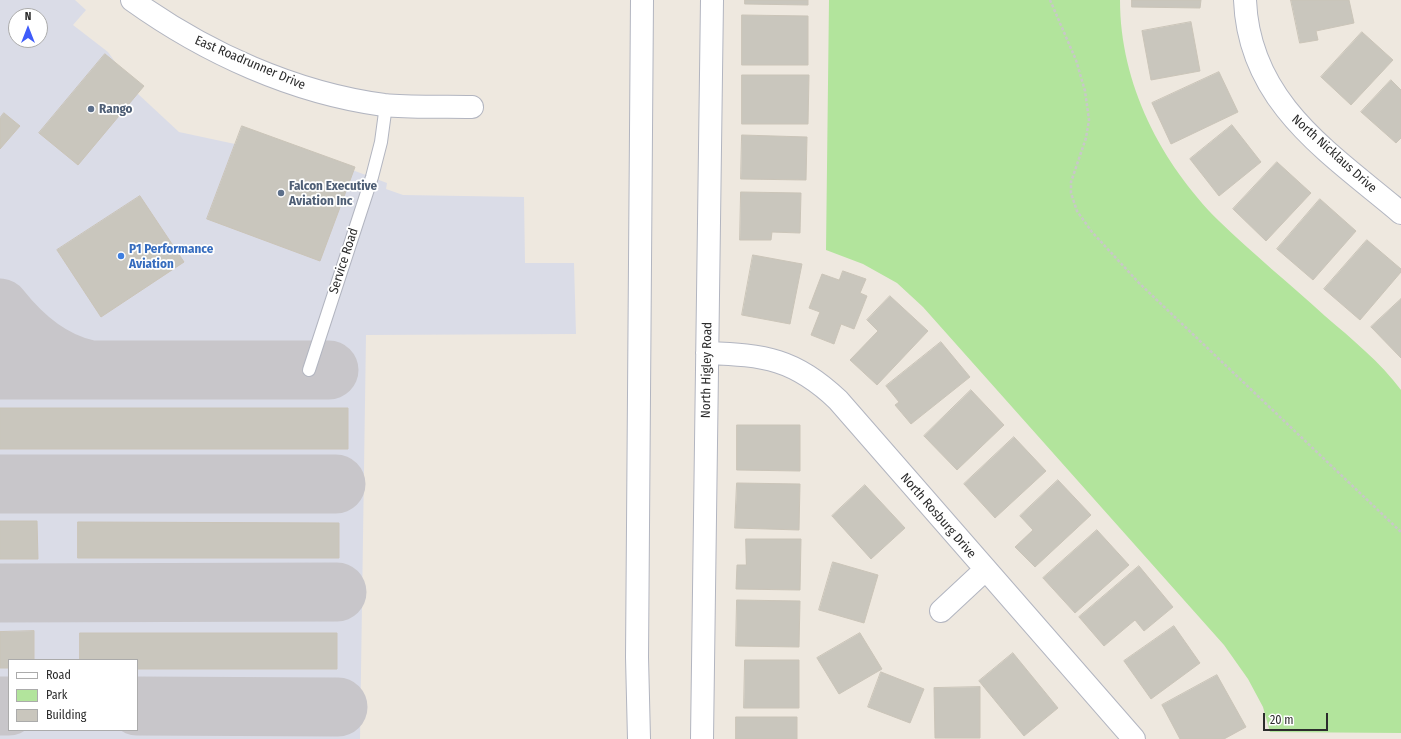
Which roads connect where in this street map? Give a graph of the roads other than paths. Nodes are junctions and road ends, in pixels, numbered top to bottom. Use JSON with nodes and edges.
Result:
{"nodes":[{"id":1,"x":132,"y":0,"type":"edge"},
{"id":2,"x":642,"y":0,"type":"edge"},
{"id":3,"x":712,"y":0,"type":"edge"},
{"id":4,"x":1245,"y":0,"type":"edge"},
{"id":5,"x":386,"y":105,"type":"junction"},
{"id":6,"x":472,"y":107,"type":"dead end"},
{"id":7,"x":1401,"y":213,"type":"edge"},
{"id":8,"x":708,"y":354,"type":"junction"},
{"id":9,"x":309,"y":370,"type":"dead end"},
{"id":10,"x":985,"y":570,"type":"junction"},
{"id":11,"x":941,"y":611,"type":"dead end"},
{"id":12,"x":639,"y":739,"type":"edge"},
{"id":13,"x":702,"y":739,"type":"edge"},
{"id":14,"x":1134,"y":739,"type":"edge"}],
"edges":[{"from":1,"to":5,"type":"street","name":"East Roadrunner Drive"},
{"from":2,"to":12,"type":"street"},
{"from":3,"to":8,"type":"street","name":"North Higley Road"},
{"from":4,"to":7,"type":"street","name":"North Nicklaus Drive"},
{"from":5,"to":6,"type":"street","name":"East Roadrunner Drive"},
{"from":5,"to":9,"type":"lane","name":"Service Road"},
{"from":8,"to":10,"type":"street","name":"North Rosburg Drive"},
{"from":8,"to":13,"type":"street","name":"North Higley Road"},
{"from":10,"to":11,"type":"street"},
{"from":10,"to":14,"type":"street","name":"North Rosburg Drive"}]}
